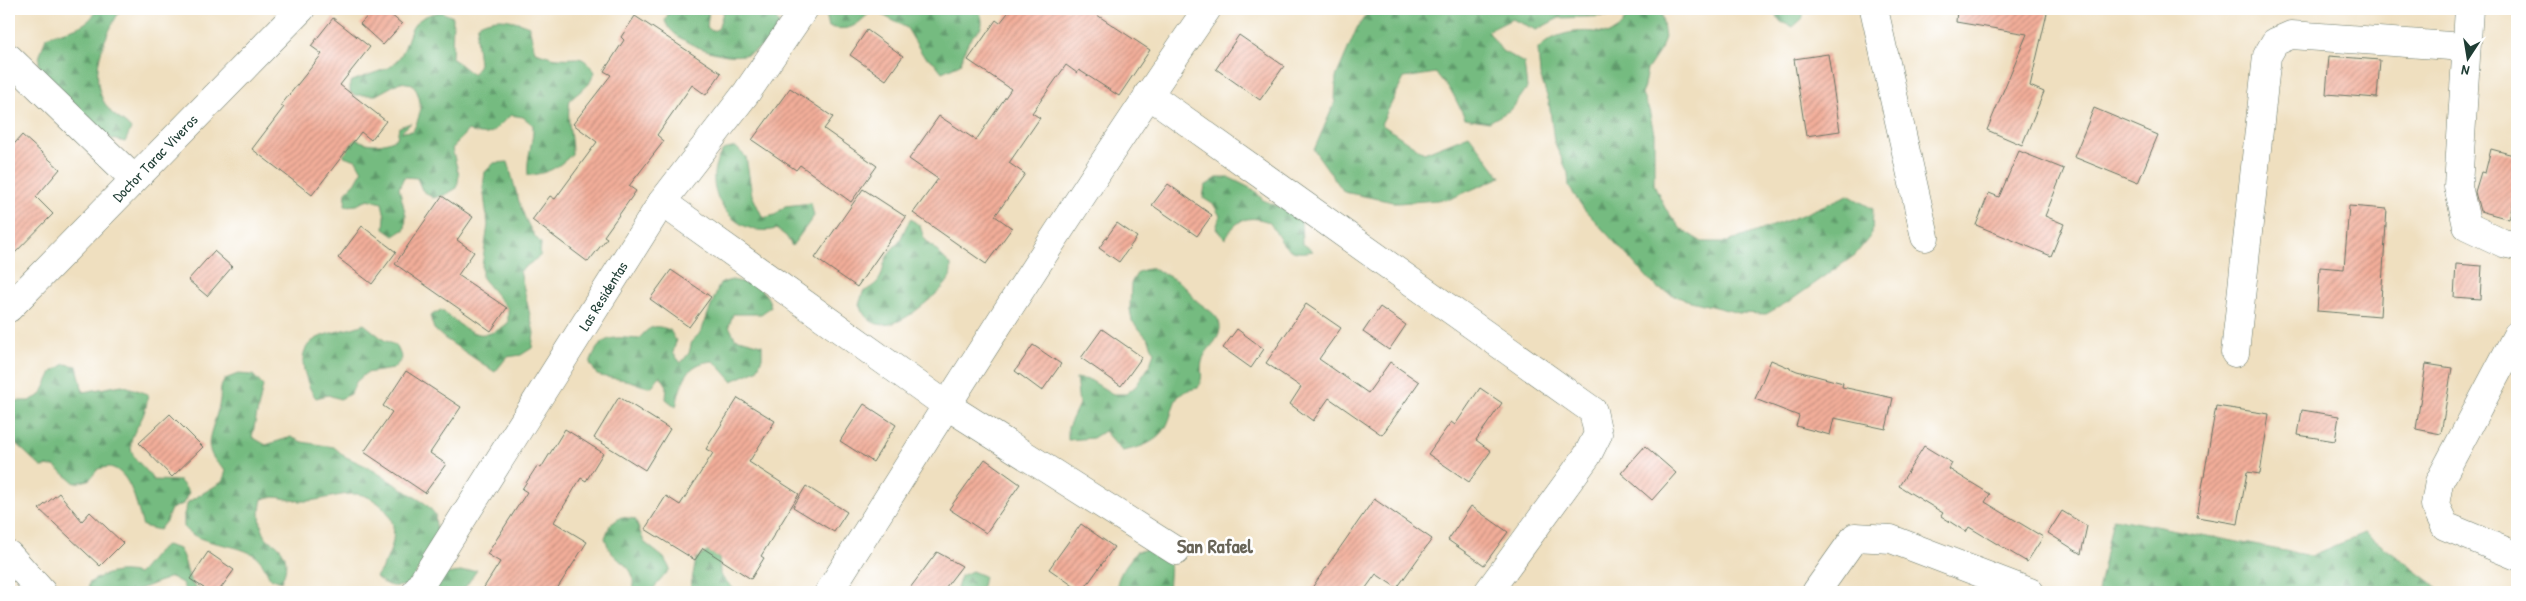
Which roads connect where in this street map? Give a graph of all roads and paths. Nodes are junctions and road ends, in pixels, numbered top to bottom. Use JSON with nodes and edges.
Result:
{"nodes":[{"id":1,"x":301,"y":9,"type":"edge"},
{"id":2,"x":804,"y":9,"type":"edge"},
{"id":3,"x":1207,"y":9,"type":"edge"},
{"id":4,"x":1874,"y":9,"type":"edge"},
{"id":5,"x":2469,"y":9,"type":"edge"},
{"id":6,"x":2465,"y":47,"type":"junction"},
{"id":7,"x":9,"y":58,"type":"edge"},
{"id":8,"x":1148,"y":94,"type":"junction"},
{"id":9,"x":134,"y":180,"type":"junction"},
{"id":10,"x":662,"y":202,"type":"junction"},
{"id":11,"x":1925,"y":237,"type":"dead end"},
{"id":12,"x":2517,"y":246,"type":"edge"},
{"id":13,"x":9,"y":308,"type":"edge"},
{"id":14,"x":2517,"y":334,"type":"edge"},
{"id":15,"x":2235,"y":353,"type":"dead end"},
{"id":16,"x":946,"y":405,"type":"junction"},
{"id":17,"x":1176,"y":551,"type":"dead end"},
{"id":18,"x":9,"y":555,"type":"edge"},
{"id":19,"x":2517,"y":556,"type":"edge"},
{"id":20,"x":42,"y":592,"type":"edge"},
{"id":21,"x":416,"y":592,"type":"edge"},
{"id":22,"x":828,"y":592,"type":"edge"},
{"id":23,"x":1488,"y":592,"type":"edge"},
{"id":24,"x":1816,"y":592,"type":"edge"},
{"id":25,"x":2030,"y":592,"type":"edge"}],
"edges":[{"from":1,"to":9,"type":"street","name":"Doctor Tarac Viveros"},
{"from":2,"to":10,"type":"street","name":"Las Residentas"},
{"from":3,"to":8,"type":"street"},
{"from":4,"to":11,"type":"street"},
{"from":5,"to":6,"type":"street"},
{"from":6,"to":12,"type":"street"},
{"from":6,"to":15,"type":"street"},
{"from":7,"to":9,"type":"street"},
{"from":8,"to":16,"type":"street"},
{"from":8,"to":23,"type":"street"},
{"from":9,"to":13,"type":"street","name":"Doctor Tarac Viveros"},
{"from":10,"to":16,"type":"street"},
{"from":10,"to":21,"type":"street","name":"Las Residentas"},
{"from":14,"to":19,"type":"street"},
{"from":16,"to":17,"type":"street"},
{"from":16,"to":22,"type":"street"},
{"from":18,"to":20,"type":"street"},
{"from":24,"to":25,"type":"street"}]}
